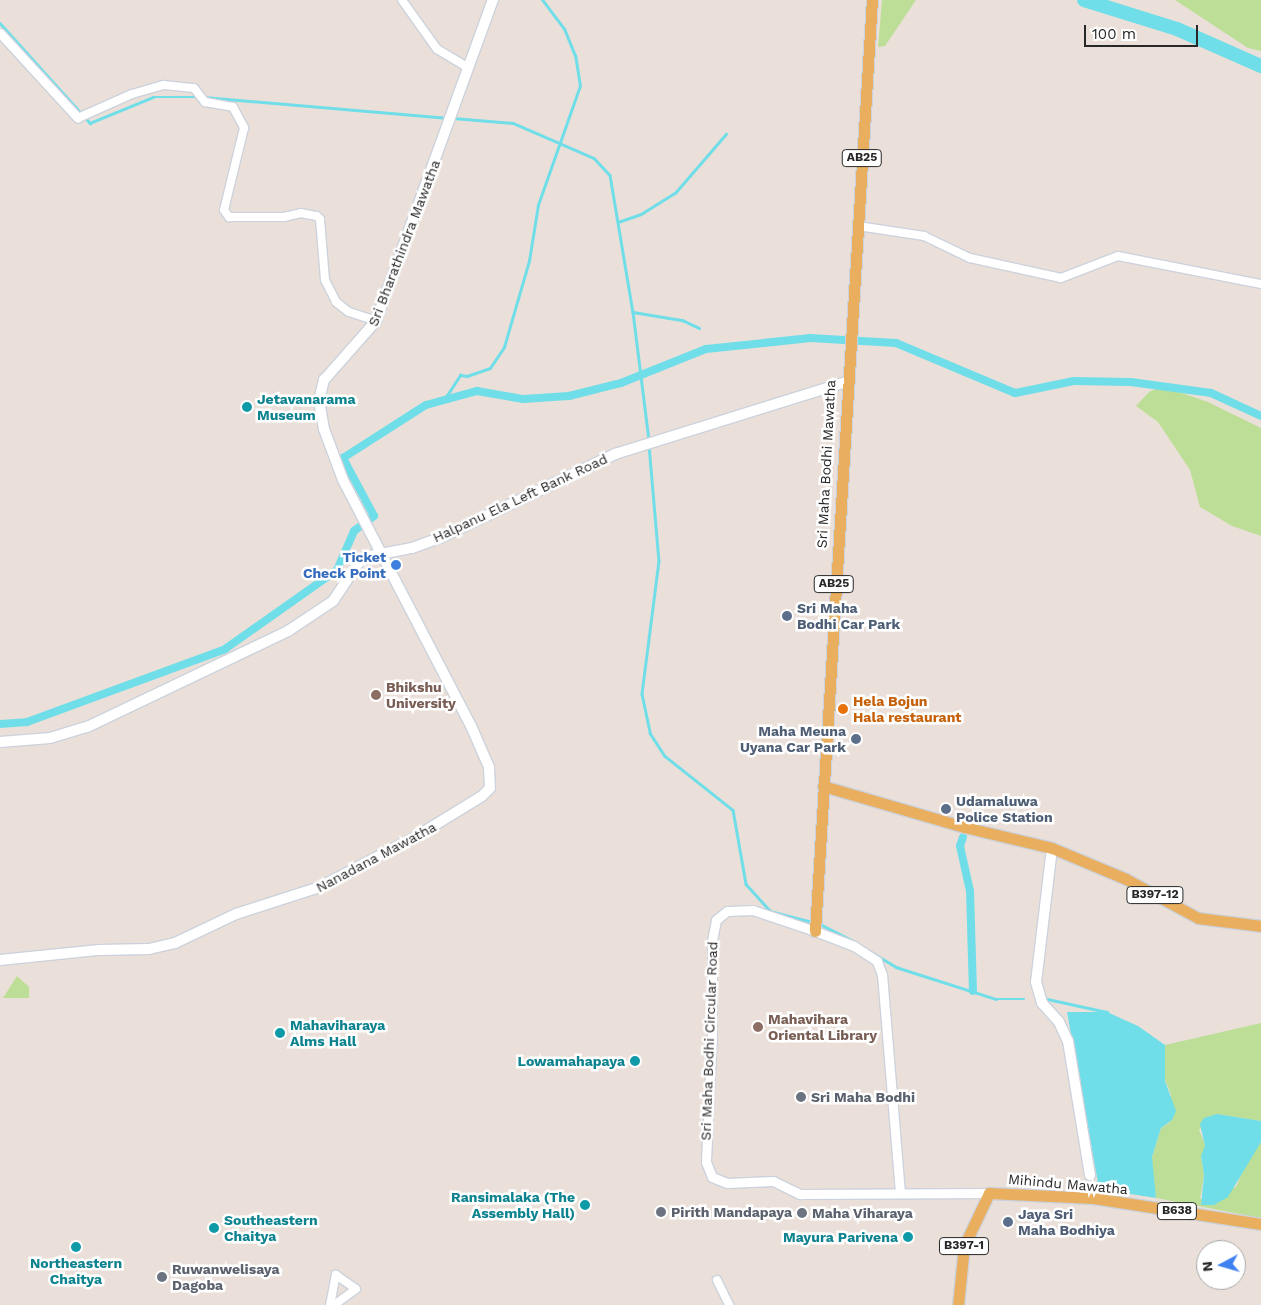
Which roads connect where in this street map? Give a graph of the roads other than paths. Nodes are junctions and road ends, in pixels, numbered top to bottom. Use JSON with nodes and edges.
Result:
{"nodes":[{"id":1,"x":402,"y":0,"type":"edge"},
{"id":2,"x":493,"y":0,"type":"edge"},
{"id":3,"x":872,"y":0,"type":"edge"},
{"id":4,"x":0,"y":33,"type":"edge"},
{"id":5,"x":467,"y":67,"type":"junction"},
{"id":6,"x":78,"y":118,"type":"joint"},
{"id":7,"x":858,"y":226,"type":"junction"},
{"id":8,"x":1261,"y":284,"type":"edge"},
{"id":9,"x":376,"y":321,"type":"junction"},
{"id":10,"x":846,"y":382,"type":"junction"},
{"id":11,"x":378,"y":549,"type":"junction"},
{"id":12,"x":0,"y":742,"type":"edge"},
{"id":13,"x":823,"y":786,"type":"junction"},
{"id":14,"x":1052,"y":848,"type":"junction"},
{"id":15,"x":1261,"y":926,"type":"edge"},
{"id":16,"x":815,"y":930,"type":"junction"},
{"id":17,"x":0,"y":960,"type":"edge"},
{"id":18,"x":1090,"y":1175,"type":"dead end"},
{"id":19,"x":895,"y":1193,"type":"junction"},
{"id":20,"x":989,"y":1193,"type":"junction"},
{"id":21,"x":1261,"y":1224,"type":"edge"},
{"id":22,"x":717,"y":1280,"type":"dead end"},
{"id":23,"x":330,"y":1305,"type":"edge"},
{"id":24,"x":334,"y":1305,"type":"edge"},
{"id":25,"x":729,"y":1305,"type":"edge"},
{"id":26,"x":958,"y":1305,"type":"edge"}],
"edges":[{"from":1,"to":5,"type":"street"},
{"from":2,"to":5,"type":"main road","name":"Sri Bharathindra Mawatha"},
{"from":3,"to":7,"type":"main road","name":"Sri Maha Bodhi Mawatha","number":"AB25"},
{"from":4,"to":6,"type":"street"},
{"from":5,"to":9,"type":"main road","name":"Sri Bharathindra Mawatha"},
{"from":6,"to":9,"type":"street"},
{"from":7,"to":8,"type":"street"},
{"from":7,"to":10,"type":"main road","name":"Sri Maha Bodhi Mawatha","number":"AB25"},
{"from":9,"to":11,"type":"main road","name":"Sri Bharathindra Mawatha"},
{"from":10,"to":11,"type":"main road","name":"Halpanu Ela Left Bank Road"},
{"from":10,"to":13,"type":"main road","name":"Sri Maha Bodhi Mawatha","number":"AB25"},
{"from":11,"to":12,"type":"main road","name":"Halpanu Ela Left Bank Road"},
{"from":11,"to":17,"type":"main road","name":"Nanadana Mawatha"},
{"from":13,"to":14,"type":"main road","number":"B397-12"},
{"from":13,"to":16,"type":"main road","name":"Sri Maha Bodhi Mawatha","number":"AB25"},
{"from":14,"to":15,"type":"main road","number":"B397-12"},
{"from":14,"to":18,"type":"main road"},
{"from":16,"to":19,"type":"street","name":"Sri Maha Bodhi Circular Road"},
{"from":16,"to":19,"type":"street","name":"Sri Maha Bodhi Circular Road"},
{"from":19,"to":20,"type":"street","number":"B638"},
{"from":20,"to":21,"type":"main road","name":"Mihindu Mawatha","number":"B638"},
{"from":20,"to":26,"type":"main road","name":"Mihindu Mawatha","number":"B397-1"},
{"from":22,"to":25,"type":"street"},
{"from":23,"to":24,"type":"street"}]}
